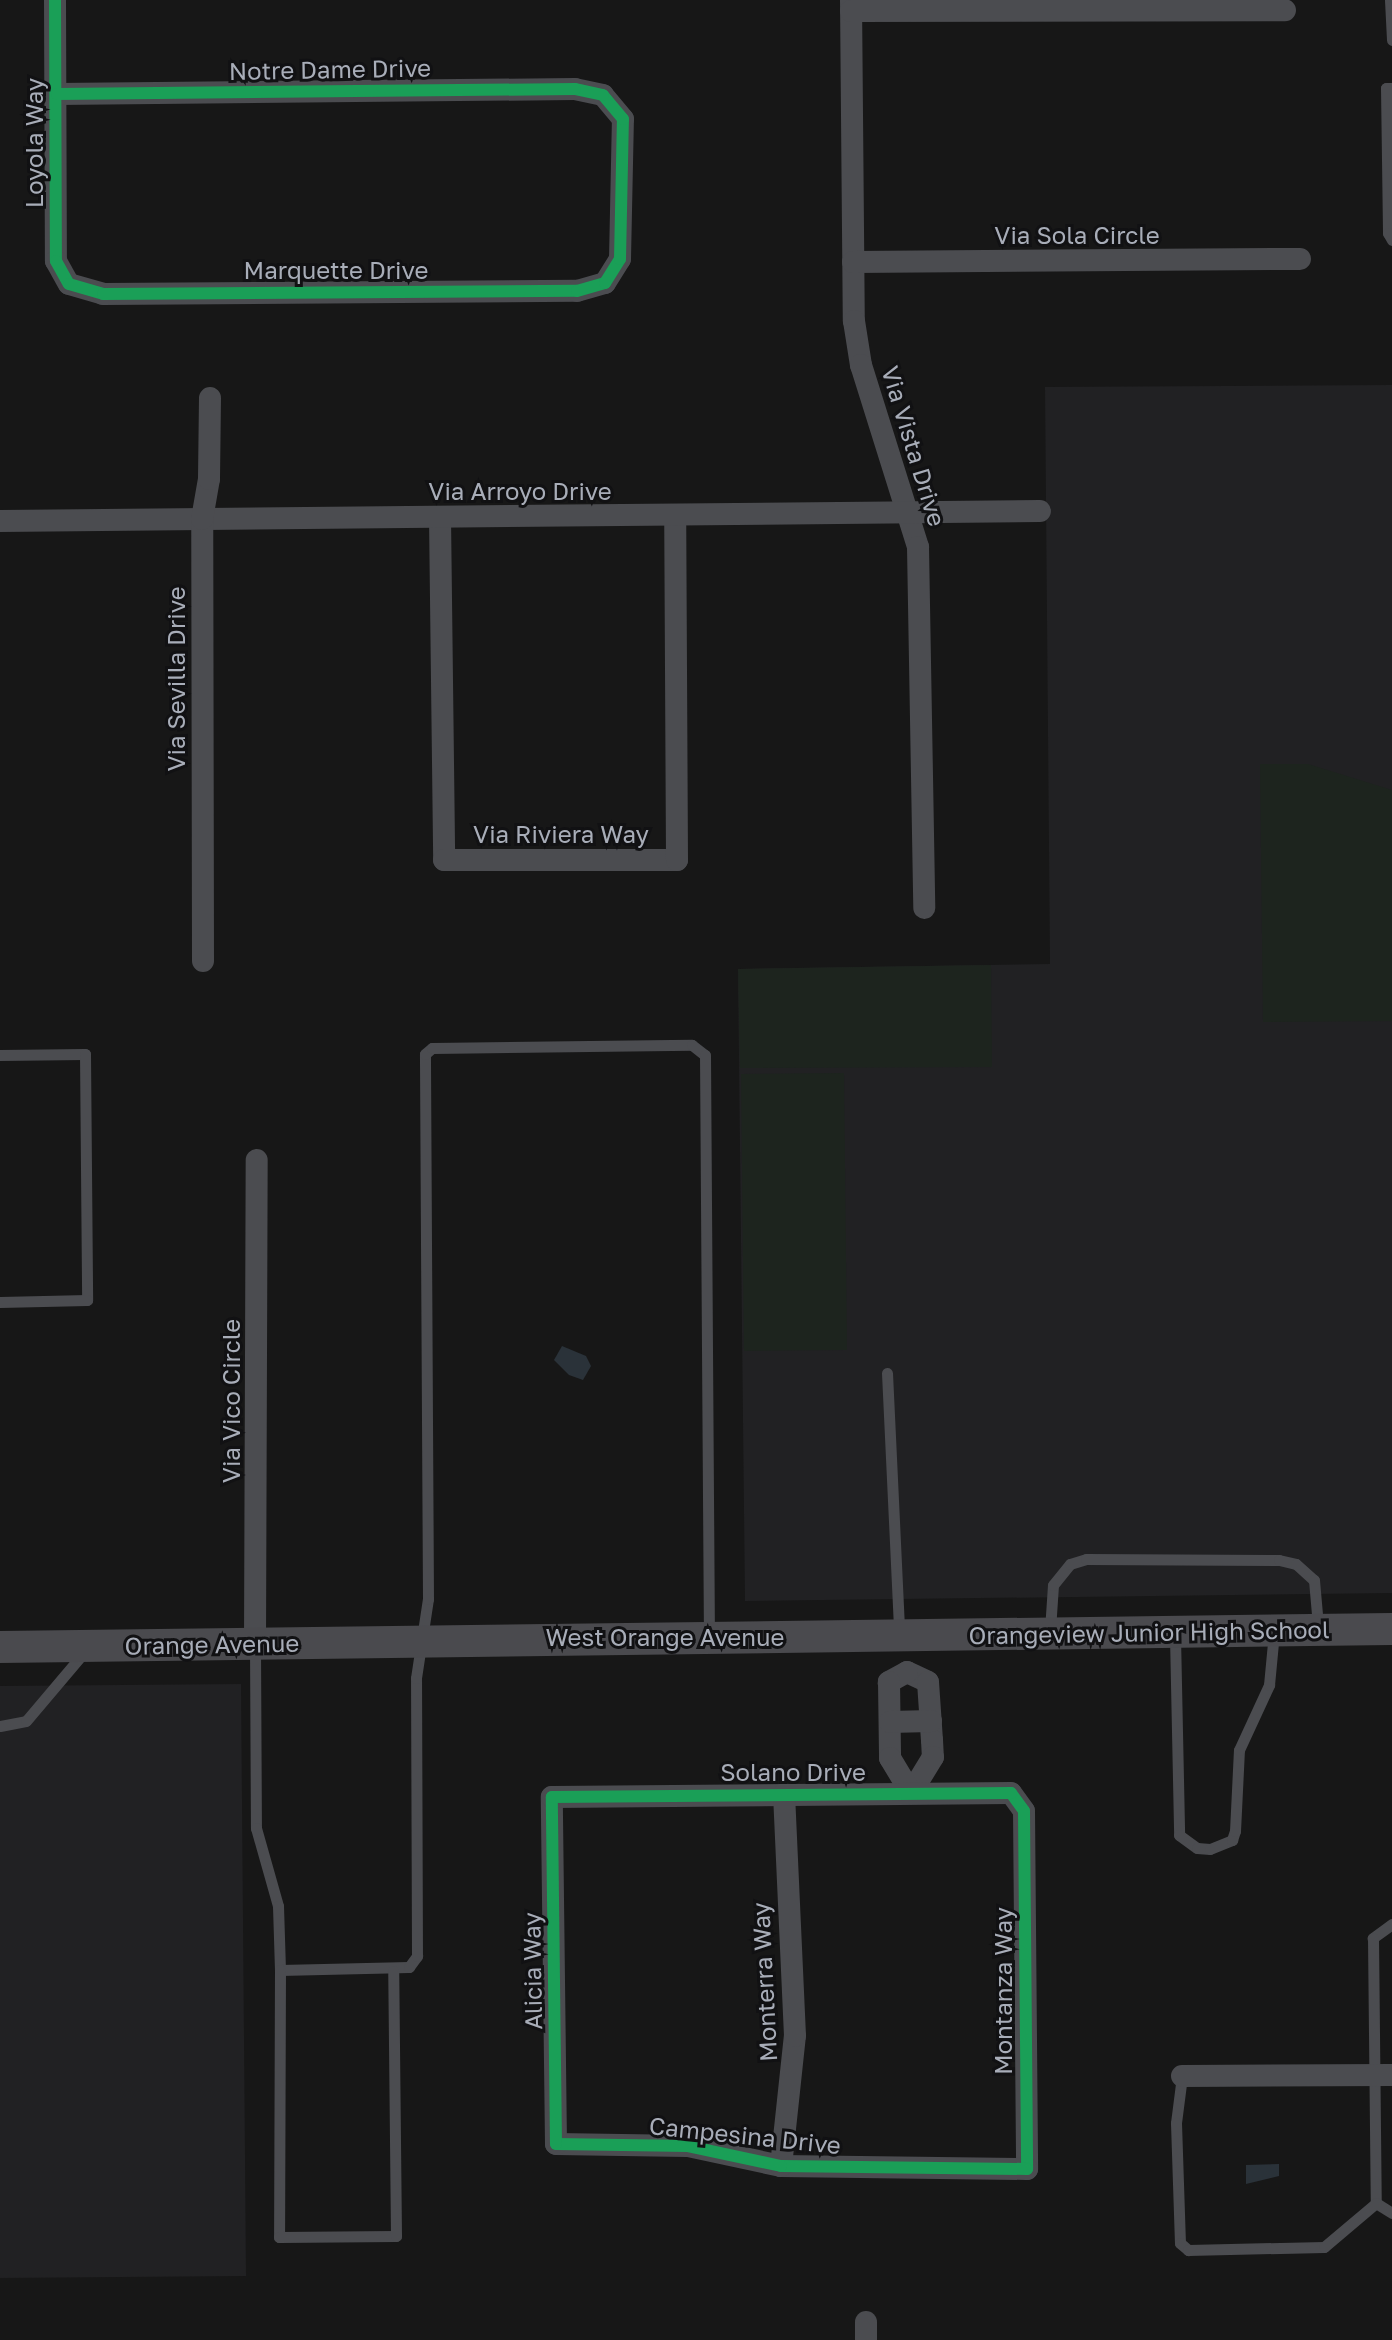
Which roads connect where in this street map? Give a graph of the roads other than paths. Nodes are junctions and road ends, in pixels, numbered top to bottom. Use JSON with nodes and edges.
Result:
{"nodes":[{"id":1,"x":55,"y":0,"type":"edge"},
{"id":2,"x":1390,"y":0,"type":"edge"},
{"id":3,"x":851,"y":6,"type":"edge"},
{"id":4,"x":1285,"y":10,"type":"dead end"},
{"id":5,"x":1392,"y":40,"type":"edge"},
{"id":6,"x":1392,"y":88,"type":"edge"},
{"id":7,"x":57,"y":94,"type":"junction"},
{"id":8,"x":1392,"y":240,"type":"edge"},
{"id":9,"x":1300,"y":259,"type":"dead end"},
{"id":10,"x":853,"y":262,"type":"junction"},
{"id":11,"x":605,"y":283,"type":"joint"},
{"id":12,"x":69,"y":284,"type":"joint"},
{"id":13,"x":210,"y":398,"type":"dead end"},
{"id":14,"x":1040,"y":511,"type":"dead end"},
{"id":15,"x":911,"y":513,"type":"junction"},
{"id":16,"x":675,"y":516,"type":"junction"},
{"id":17,"x":440,"y":517,"type":"junction"},
{"id":18,"x":202,"y":519,"type":"junction"},
{"id":19,"x":0,"y":521,"type":"edge"},
{"id":20,"x":924,"y":908,"type":"dead end"},
{"id":21,"x":203,"y":961,"type":"dead end"},
{"id":22,"x":0,"y":1055,"type":"edge"},
{"id":23,"x":257,"y":1160,"type":"dead end"},
{"id":24,"x":0,"y":1302,"type":"edge"},
{"id":25,"x":887,"y":1373,"type":"dead end"},
{"id":26,"x":1392,"y":1629,"type":"edge"},
{"id":27,"x":1275,"y":1630,"type":"junction"},
{"id":28,"x":1318,"y":1631,"type":"junction"},
{"id":29,"x":1175,"y":1632,"type":"junction"},
{"id":30,"x":903,"y":1635,"type":"junction"},
{"id":31,"x":1050,"y":1635,"type":"junction"},
{"id":32,"x":709,"y":1636,"type":"junction"},
{"id":33,"x":423,"y":1639,"type":"junction"},
{"id":34,"x":255,"y":1643,"type":"junction"},
{"id":35,"x":0,"y":1647,"type":"edge"},
{"id":36,"x":89,"y":1647,"type":"junction"},
{"id":37,"x":907,"y":1672,"type":"junction"},
{"id":38,"x":931,"y":1721,"type":"junction"},
{"id":39,"x":890,"y":1722,"type":"junction"},
{"id":40,"x":0,"y":1726,"type":"edge"},
{"id":41,"x":911,"y":1793,"type":"junction"},
{"id":42,"x":784,"y":1794,"type":"junction"},
{"id":43,"x":552,"y":1797,"type":"joint"},
{"id":44,"x":1024,"y":1811,"type":"joint"},
{"id":45,"x":1392,"y":1924,"type":"edge"},
{"id":46,"x":280,"y":1970,"type":"junction"},
{"id":47,"x":393,"y":1971,"type":"junction"},
{"id":48,"x":1383,"y":2075,"type":"edge"},
{"id":49,"x":1182,"y":2076,"type":"joint"},
{"id":50,"x":556,"y":2144,"type":"joint"},
{"id":51,"x":781,"y":2166,"type":"junction"},
{"id":52,"x":1027,"y":2169,"type":"joint"},
{"id":53,"x":1376,"y":2203,"type":"junction"},
{"id":54,"x":1392,"y":2213,"type":"edge"}],
"edges":[{"from":1,"to":7,"type":"street","name":"Loyola Way"},
{"from":2,"to":5,"type":"lane"},
{"from":3,"to":4,"type":"street"},
{"from":3,"to":10,"type":"street","name":"Via Vista Drive"},
{"from":6,"to":8,"type":"lane"},
{"from":7,"to":11,"type":"street","name":"Notre Dame Drive"},
{"from":7,"to":12,"type":"street","name":"Loyola Way"},
{"from":9,"to":10,"type":"street","name":"Via Sola Circle"},
{"from":10,"to":15,"type":"street","name":"Via Vista Drive"},
{"from":11,"to":12,"type":"street","name":"Marquette Drive"},
{"from":13,"to":18,"type":"street","name":"Via Sevilla Drive"},
{"from":14,"to":15,"type":"street","name":"Via Arroyo Drive"},
{"from":15,"to":16,"type":"street","name":"Via Arroyo Drive"},
{"from":15,"to":20,"type":"street","name":"Via Vista Drive"},
{"from":16,"to":17,"type":"street","name":"Via Arroyo Drive"},
{"from":16,"to":17,"type":"street","name":"Via Riviera Way"},
{"from":17,"to":18,"type":"street","name":"Via Arroyo Drive"},
{"from":18,"to":19,"type":"street","name":"Via Arroyo Drive"},
{"from":18,"to":21,"type":"street","name":"Via Sevilla Drive"},
{"from":22,"to":24,"type":"lane"},
{"from":23,"to":34,"type":"street","name":"Via Vico Circle"},
{"from":25,"to":30,"type":"lane"},
{"from":26,"to":28,"type":"main road","name":"Orangeview Junior High School"},
{"from":27,"to":28,"type":"main road","name":"Orangeview Junior High School"},
{"from":27,"to":29,"type":"main road","name":"Orangeview Junior High School"},
{"from":27,"to":29,"type":"lane"},
{"from":28,"to":31,"type":"lane"},
{"from":29,"to":31,"type":"main road","name":"Orangeview Junior High School"},
{"from":30,"to":31,"type":"main road","name":"Orangeview Junior High School"},
{"from":30,"to":32,"type":"main road","name":"West Orange Avenue"},
{"from":30,"to":37,"type":"street"},
{"from":32,"to":33,"type":"main road","name":"West Orange Avenue"},
{"from":32,"to":33,"type":"lane"},
{"from":33,"to":34,"type":"main road","name":"Orange Avenue"},
{"from":33,"to":47,"type":"lane"},
{"from":34,"to":36,"type":"main road","name":"Orange Avenue"},
{"from":34,"to":46,"type":"lane"},
{"from":35,"to":36,"type":"main road","name":"Orange Avenue"},
{"from":36,"to":40,"type":"lane"},
{"from":37,"to":38,"type":"street"},
{"from":37,"to":39,"type":"street"},
{"from":38,"to":39,"type":"street"},
{"from":38,"to":41,"type":"street"},
{"from":39,"to":41,"type":"street"},
{"from":41,"to":42,"type":"street","name":"Solano Drive"},
{"from":41,"to":44,"type":"street","name":"Solano Drive"},
{"from":42,"to":43,"type":"street","name":"Solano Drive"},
{"from":42,"to":51,"type":"street","name":"Monterra Way"},
{"from":43,"to":50,"type":"street","name":"Alicia Way"},
{"from":44,"to":52,"type":"street","name":"Montanza Way"},
{"from":45,"to":48,"type":"lane"},
{"from":46,"to":47,"type":"lane"},
{"from":46,"to":47,"type":"lane"},
{"from":48,"to":49,"type":"street"},
{"from":48,"to":53,"type":"lane"},
{"from":49,"to":53,"type":"lane"},
{"from":50,"to":51,"type":"street","name":"Campesina Drive"},
{"from":51,"to":52,"type":"street","name":"Campesina Drive"},
{"from":53,"to":54,"type":"lane"}]}
